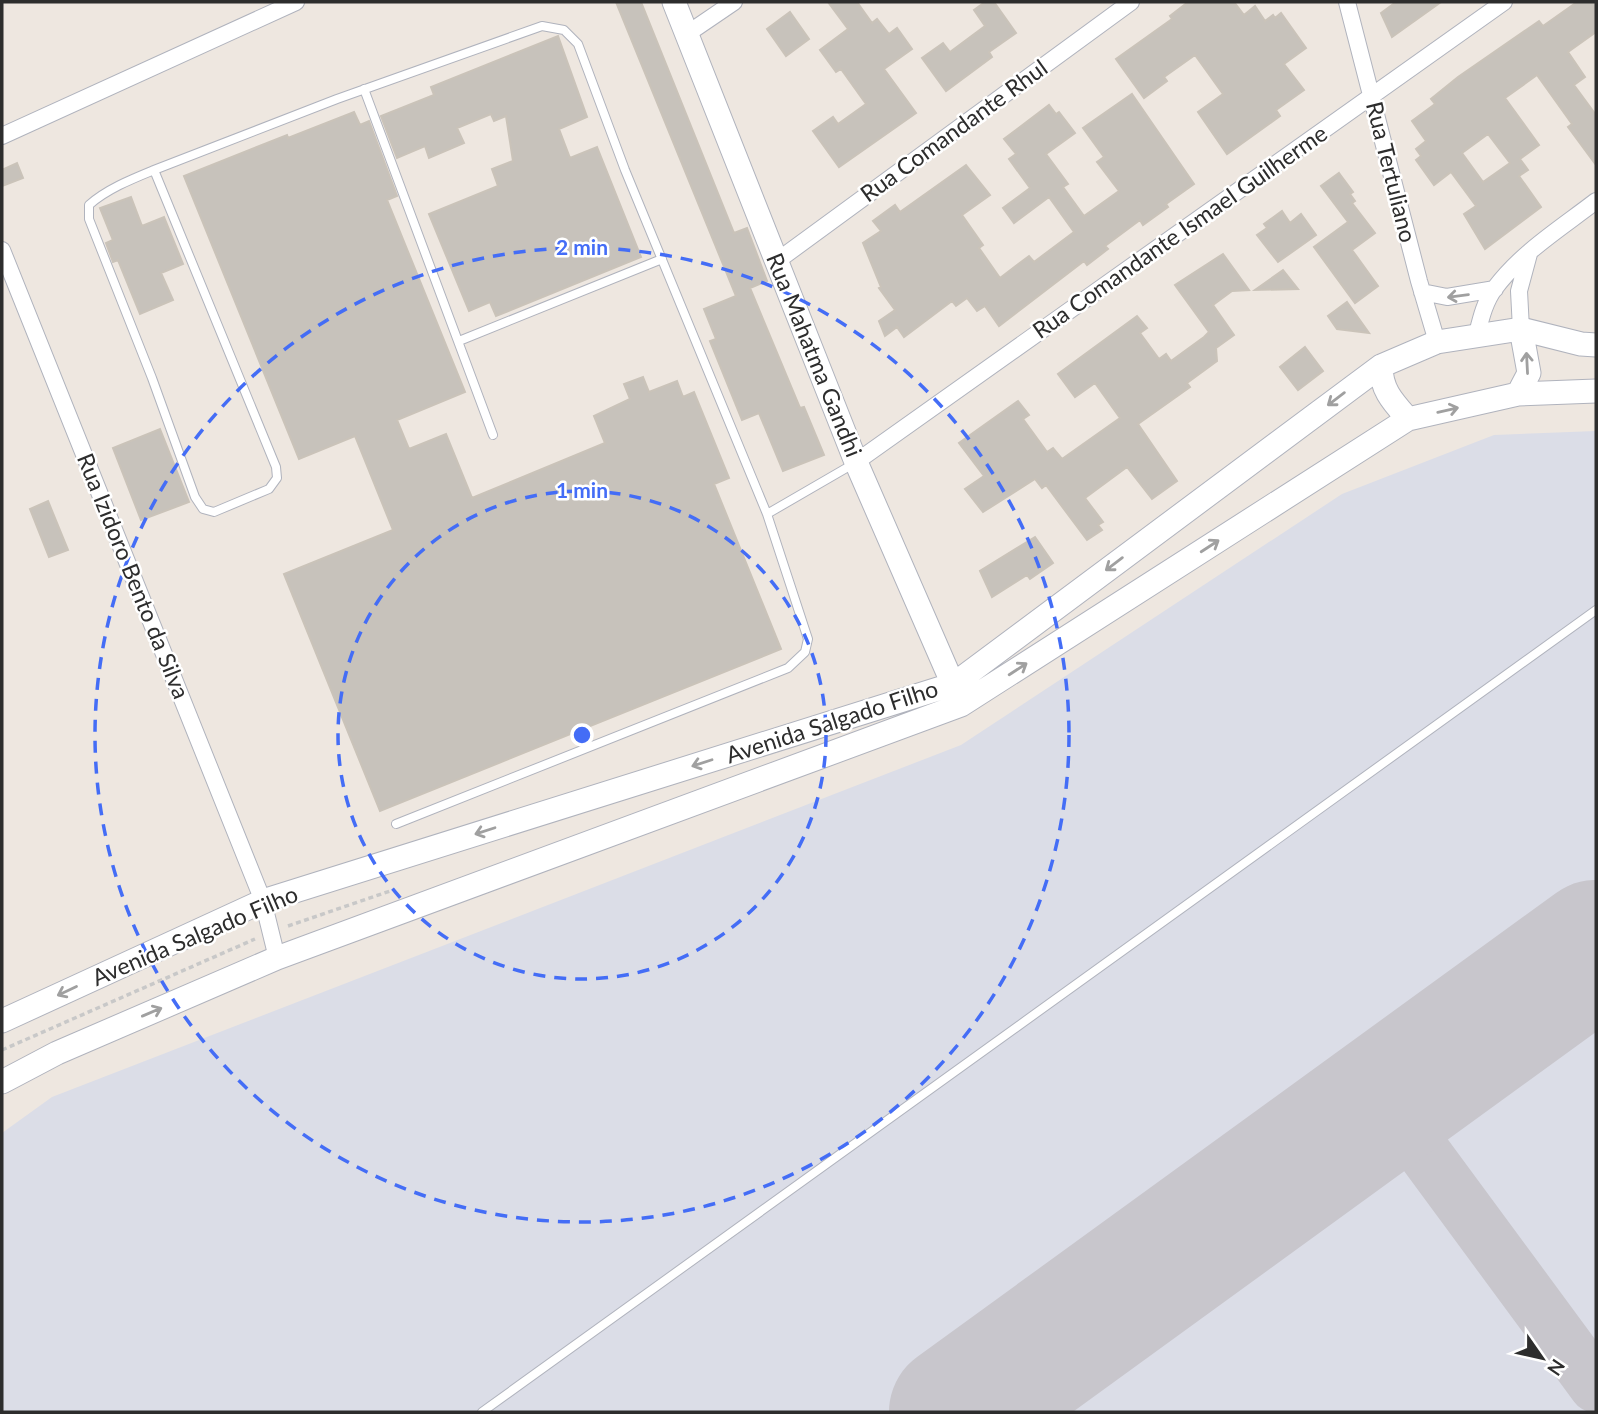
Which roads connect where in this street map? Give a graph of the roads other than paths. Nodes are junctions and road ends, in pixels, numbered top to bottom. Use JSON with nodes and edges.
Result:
{"nodes":[{"id":1,"x":296,"y":2,"type":"edge"},
{"id":2,"x":674,"y":2,"type":"edge"},
{"id":3,"x":734,"y":2,"type":"edge"},
{"id":4,"x":1131,"y":2,"type":"edge"},
{"id":5,"x":1347,"y":2,"type":"edge"},
{"id":6,"x":1504,"y":2,"type":"edge"},
{"id":7,"x":687,"y":34,"type":"junction"},
{"id":8,"x":364,"y":89,"type":"junction"},
{"id":9,"x":1372,"y":96,"type":"junction"},
{"id":10,"x":2,"y":136,"type":"edge"},
{"id":11,"x":154,"y":170,"type":"junction"},
{"id":12,"x":1596,"y":201,"type":"edge"},
{"id":13,"x":2,"y":250,"type":"edge"},
{"id":14,"x":1530,"y":251,"type":"junction"},
{"id":15,"x":662,"y":259,"type":"junction"},
{"id":16,"x":777,"y":261,"type":"junction"},
{"id":17,"x":1494,"y":289,"type":"junction"},
{"id":18,"x":1422,"y":292,"type":"junction"},
{"id":19,"x":1521,"y":329,"type":"junction"},
{"id":20,"x":1477,"y":334,"type":"junction"},
{"id":21,"x":459,"y":341,"type":"junction"},
{"id":22,"x":1437,"y":342,"type":"junction"},
{"id":23,"x":1596,"y":345,"type":"edge"},
{"id":24,"x":1381,"y":366,"type":"junction"},
{"id":25,"x":1596,"y":391,"type":"edge"},
{"id":26,"x":1518,"y":394,"type":"junction"},
{"id":27,"x":1408,"y":419,"type":"junction"},
{"id":28,"x":493,"y":435,"type":"dead end"},
{"id":29,"x":856,"y":462,"type":"junction"},
{"id":30,"x":767,"y":514,"type":"junction"},
{"id":31,"x":1596,"y":610,"type":"edge"},
{"id":32,"x":957,"y":694,"type":"junction"},
{"id":33,"x":396,"y":824,"type":"dead end"},
{"id":34,"x":263,"y":901,"type":"junction"},
{"id":35,"x":277,"y":958,"type":"junction"},
{"id":36,"x":2,"y":1021,"type":"edge"},
{"id":37,"x":2,"y":1082,"type":"edge"},
{"id":38,"x":482,"y":1412,"type":"edge"}],
"edges":[{"from":1,"to":10,"type":"street"},
{"from":2,"to":7,"type":"street","name":"Rua Mahatma Gandhi"},
{"from":3,"to":7,"type":"street"},
{"from":4,"to":16,"type":"street","name":"Rua Comandante Rhul"},
{"from":5,"to":9,"type":"street","name":"Rua Tertuliano"},
{"from":6,"to":9,"type":"street","name":"Rua Comandante Ismael Guilherme"},
{"from":7,"to":16,"type":"street","name":"Rua Mahatma Gandhi"},
{"from":8,"to":11,"type":"lane"},
{"from":8,"to":15,"type":"lane"},
{"from":8,"to":21,"type":"lane"},
{"from":9,"to":18,"type":"street","name":"Rua Tertuliano"},
{"from":9,"to":29,"type":"street","name":"Rua Comandante Ismael Guilherme"},
{"from":11,"to":11,"type":"lane"},
{"from":12,"to":14,"type":"street"},
{"from":13,"to":34,"type":"street","name":"Rua Izidoro Bento da Silva"},
{"from":14,"to":17,"type":"street"},
{"from":14,"to":19,"type":"street"},
{"from":15,"to":21,"type":"lane"},
{"from":15,"to":30,"type":"lane"},
{"from":16,"to":29,"type":"street","name":"Rua Mahatma Gandhi"},
{"from":17,"to":18,"type":"street","one_way":true},
{"from":17,"to":20,"type":"street"},
{"from":18,"to":22,"type":"street","name":"Rua Tertuliano"},
{"from":19,"to":20,"type":"street","name":"Avenida Salgado Filho"},
{"from":19,"to":23,"type":"street","name":"Avenida Salgado Filho"},
{"from":26,"to":19,"type":"street","one_way":true},
{"from":20,"to":22,"type":"street","name":"Avenida Salgado Filho"},
{"from":21,"to":28,"type":"lane"},
{"from":22,"to":24,"type":"street","name":"Avenida Salgado Filho"},
{"from":24,"to":27,"type":"street"},
{"from":24,"to":32,"type":"street","name":"Avenida Salgado Filho","one_way":true},
{"from":25,"to":26,"type":"street","name":"Avenida Salgado Filho"},
{"from":27,"to":26,"type":"street","name":"Avenida Salgado Filho","one_way":true},
{"from":32,"to":27,"type":"street","name":"Avenida Salgado Filho","one_way":true},
{"from":29,"to":30,"type":"lane"},
{"from":29,"to":32,"type":"street","name":"Rua Mahatma Gandhi"},
{"from":30,"to":33,"type":"lane"},
{"from":31,"to":38,"type":"lane"},
{"from":32,"to":34,"type":"street","name":"Avenida Salgado Filho","one_way":true},
{"from":32,"to":35,"type":"street"},
{"from":34,"to":35,"type":"street","name":"Rua Izidoro Bento da Silva"},
{"from":34,"to":36,"type":"street","name":"Avenida Salgado Filho","one_way":true},
{"from":37,"to":35,"type":"street","one_way":true}]}
